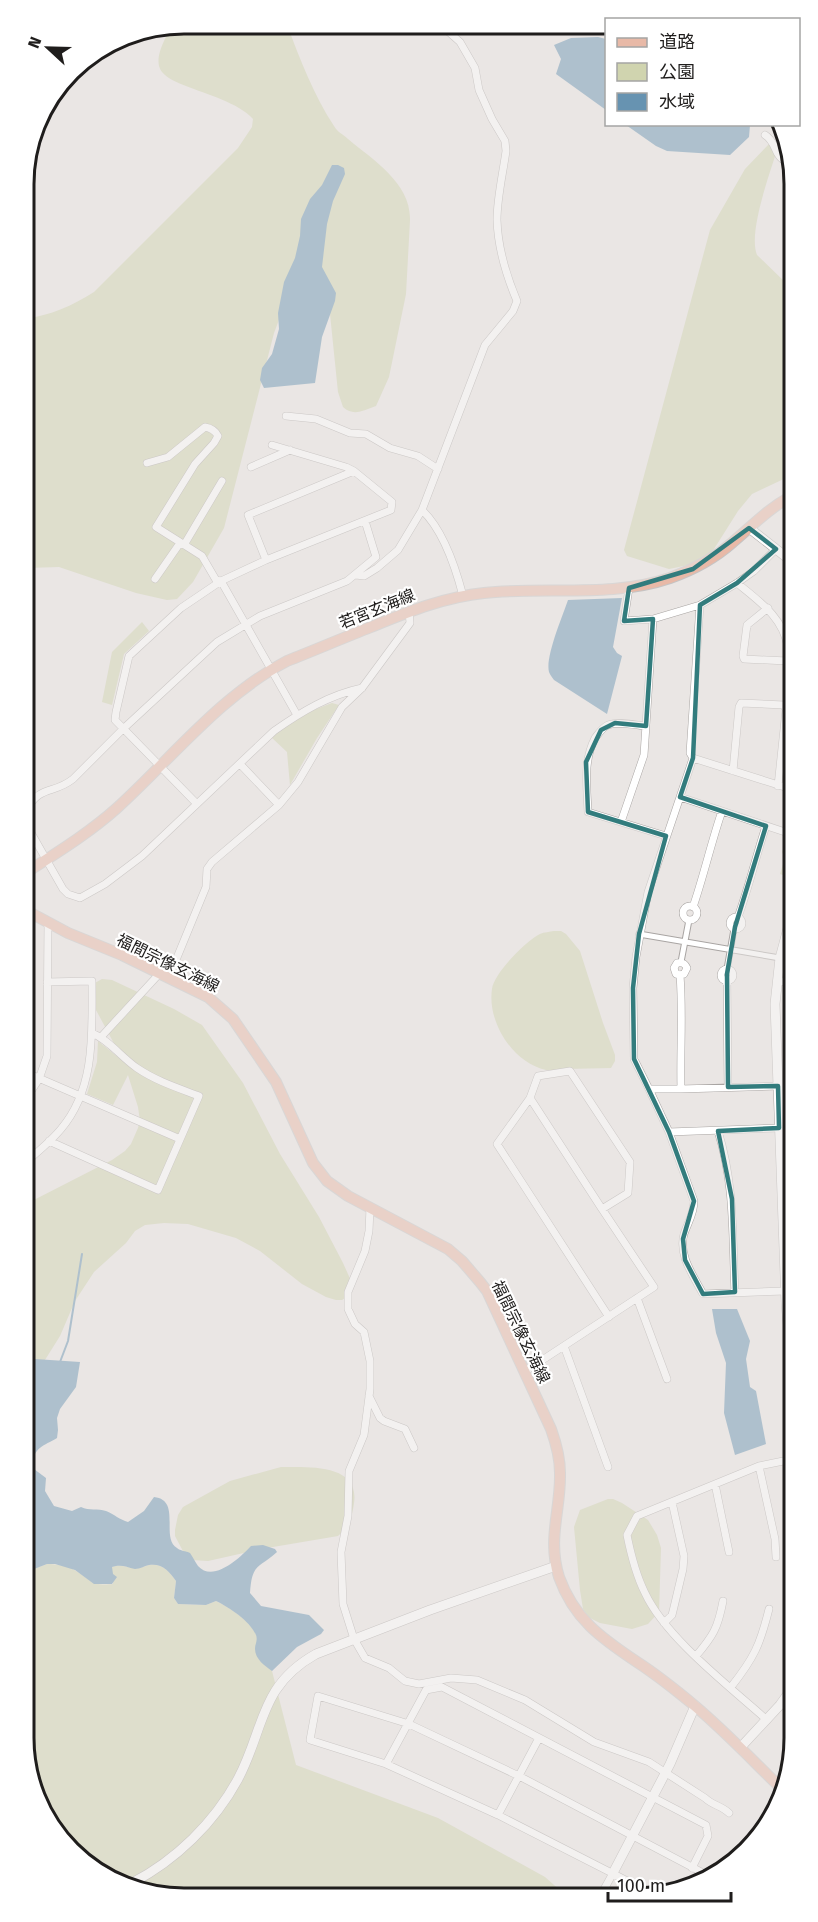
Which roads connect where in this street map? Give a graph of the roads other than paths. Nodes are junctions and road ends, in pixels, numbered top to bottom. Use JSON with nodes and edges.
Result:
{"nodes":[{"id":1,"x":451,"y":34,"type":"edge"},
{"id":2,"x":765,"y":135,"type":"dead end"},
{"id":3,"x":780,"y":158,"type":"edge"},
{"id":4,"x":286,"y":416,"type":"dead end"},
{"id":5,"x":272,"y":445,"type":"dead end"},
{"id":6,"x":290,"y":450,"type":"junction"},
{"id":7,"x":147,"y":463,"type":"dead end"},
{"id":8,"x":251,"y":467,"type":"dead end"},
{"id":9,"x":438,"y":470,"type":"junction"},
{"id":10,"x":354,"y":471,"type":"junction"},
{"id":11,"x":222,"y":481,"type":"dead end"},
{"id":12,"x":784,"y":501,"type":"edge"},
{"id":13,"x":422,"y":510,"type":"junction"},
{"id":14,"x":365,"y":521,"type":"junction"},
{"id":15,"x":749,"y":528,"type":"junction"},
{"id":16,"x":182,"y":544,"type":"junction"},
{"id":17,"x":776,"y":549,"type":"junction"},
{"id":18,"x":784,"y":555,"type":"edge"},
{"id":19,"x":266,"y":560,"type":"junction"},
{"id":20,"x":356,"y":574,"type":"junction"},
{"id":21,"x":155,"y":579,"type":"dead end"},
{"id":22,"x":220,"y":581,"type":"junction"},
{"id":23,"x":737,"y":583,"type":"junction"},
{"id":24,"x":629,"y":588,"type":"junction"},
{"id":25,"x":463,"y":596,"type":"junction"},
{"id":26,"x":700,"y":605,"type":"junction"},
{"id":27,"x":768,"y":608,"type":"junction"},
{"id":28,"x":409,"y":611,"type":"junction"},
{"id":29,"x":652,"y":619,"type":"junction"},
{"id":30,"x":245,"y":624,"type":"junction"},
{"id":31,"x":784,"y":631,"type":"edge"},
{"id":32,"x":784,"y":661,"type":"edge"},
{"id":33,"x":271,"y":670,"type":"junction"},
{"id":34,"x":362,"y":688,"type":"junction"},
{"id":35,"x":784,"y":705,"type":"edge"},
{"id":36,"x":297,"y":715,"type":"junction"},
{"id":37,"x":645,"y":726,"type":"junction"},
{"id":38,"x":123,"y":729,"type":"junction"},
{"id":39,"x":784,"y":742,"type":"edge"},
{"id":40,"x":693,"y":758,"type":"junction"},
{"id":41,"x":240,"y":764,"type":"junction"},
{"id":42,"x":160,"y":766,"type":"junction"},
{"id":43,"x":733,"y":771,"type":"junction"},
{"id":44,"x":778,"y":786,"type":"junction"},
{"id":45,"x":784,"y":787,"type":"edge"},
{"id":46,"x":35,"y":797,"type":"edge"},
{"id":47,"x":680,"y":797,"type":"junction"},
{"id":48,"x":196,"y":804,"type":"junction"},
{"id":49,"x":279,"y":805,"type":"junction"},
{"id":50,"x":722,"y":811,"type":"junction"},
{"id":51,"x":621,"y":822,"type":"junction"},
{"id":52,"x":766,"y":826,"type":"junction"},
{"id":53,"x":784,"y":832,"type":"edge"},
{"id":54,"x":666,"y":836,"type":"junction"},
{"id":55,"x":35,"y":840,"type":"edge"},
{"id":56,"x":45,"y":860,"type":"junction"},
{"id":57,"x":35,"y":867,"type":"edge"},
{"id":58,"x":35,"y":915,"type":"edge"},
{"id":59,"x":689,"y":920,"type":"joint"},
{"id":60,"x":48,"y":922,"type":"junction"},
{"id":61,"x":734,"y":929,"type":"joint"},
{"id":62,"x":639,"y":934,"type":"junction"},
{"id":63,"x":684,"y":942,"type":"junction"},
{"id":64,"x":784,"y":949,"type":"edge"},
{"id":65,"x":730,"y":950,"type":"junction"},
{"id":66,"x":780,"y":958,"type":"junction"},
{"id":67,"x":681,"y":963,"type":"joint"},
{"id":68,"x":727,"y":969,"type":"joint"},
{"id":69,"x":164,"y":975,"type":"junction"},
{"id":70,"x":777,"y":981,"type":"junction"},
{"id":71,"x":47,"y":982,"type":"junction"},
{"id":72,"x":783,"y":982,"type":"edge"},
{"id":73,"x":92,"y":1033,"type":"junction"},
{"id":74,"x":101,"y":1037,"type":"junction"},
{"id":75,"x":34,"y":1077,"type":"edge"},
{"id":76,"x":39,"y":1079,"type":"junction"},
{"id":77,"x":34,"y":1085,"type":"edge"},
{"id":78,"x":778,"y":1086,"type":"junction"},
{"id":79,"x":728,"y":1087,"type":"junction"},
{"id":80,"x":649,"y":1089,"type":"junction"},
{"id":81,"x":681,"y":1089,"type":"junction"},
{"id":82,"x":79,"y":1096,"type":"junction"},
{"id":83,"x":530,"y":1098,"type":"junction"},
{"id":84,"x":779,"y":1128,"type":"junction"},
{"id":85,"x":718,"y":1131,"type":"junction"},
{"id":86,"x":669,"y":1132,"type":"junction"},
{"id":87,"x":180,"y":1139,"type":"junction"},
{"id":88,"x":49,"y":1141,"type":"junction"},
{"id":89,"x":34,"y":1154,"type":"edge"},
{"id":90,"x":783,"y":1179,"type":"edge"},
{"id":91,"x":370,"y":1208,"type":"junction"},
{"id":92,"x":602,"y":1209,"type":"junction"},
{"id":93,"x":783,"y":1291,"type":"edge"},
{"id":94,"x":735,"y":1292,"type":"junction"},
{"id":95,"x":637,"y":1298,"type":"junction"},
{"id":96,"x":609,"y":1317,"type":"junction"},
{"id":97,"x":564,"y":1346,"type":"junction"},
{"id":98,"x":524,"y":1372,"type":"junction"},
{"id":99,"x":667,"y":1379,"type":"dead end"},
{"id":100,"x":369,"y":1396,"type":"junction"},
{"id":101,"x":414,"y":1448,"type":"dead end"},
{"id":102,"x":783,"y":1460,"type":"edge"},
{"id":103,"x":759,"y":1466,"type":"junction"},
{"id":104,"x":608,"y":1467,"type":"dead end"},
{"id":105,"x":715,"y":1484,"type":"junction"},
{"id":106,"x":672,"y":1502,"type":"junction"},
{"id":107,"x":729,"y":1552,"type":"dead end"},
{"id":108,"x":776,"y":1557,"type":"dead end"},
{"id":109,"x":551,"y":1568,"type":"junction"},
{"id":110,"x":723,"y":1601,"type":"dead end"},
{"id":111,"x":769,"y":1609,"type":"dead end"},
{"id":112,"x":664,"y":1623,"type":"junction"},
{"id":113,"x":354,"y":1639,"type":"junction"},
{"id":114,"x":696,"y":1656,"type":"junction"},
{"id":115,"x":731,"y":1687,"type":"junction"},
{"id":116,"x":783,"y":1700,"type":"edge"},
{"id":117,"x":695,"y":1706,"type":"junction"},
{"id":118,"x":767,"y":1720,"type":"junction"},
{"id":119,"x":409,"y":1724,"type":"junction"},
{"id":120,"x":539,"y":1738,"type":"junction"},
{"id":121,"x":740,"y":1748,"type":"junction"},
{"id":122,"x":386,"y":1764,"type":"junction"},
{"id":123,"x":666,"y":1772,"type":"junction"},
{"id":124,"x":519,"y":1776,"type":"junction"},
{"id":125,"x":776,"y":1783,"type":"edge"},
{"id":126,"x":651,"y":1797,"type":"junction"},
{"id":127,"x":729,"y":1813,"type":"dead end"},
{"id":128,"x":498,"y":1815,"type":"junction"},
{"id":129,"x":631,"y":1836,"type":"junction"},
{"id":130,"x":692,"y":1868,"type":"junction"},
{"id":131,"x":700,"y":1872,"type":"edge"},
{"id":132,"x":613,"y":1873,"type":"junction"},
{"id":133,"x":136,"y":1880,"type":"edge"},
{"id":134,"x":640,"y":1887,"type":"edge"},
{"id":135,"x":605,"y":1888,"type":"edge"}],
"edges":[{"from":1,"to":9,"type":"street"},
{"from":2,"to":3,"type":"street"},
{"from":4,"to":9,"type":"street"},
{"from":5,"to":6,"type":"street"},
{"from":6,"to":8,"type":"street"},
{"from":6,"to":10,"type":"street"},
{"from":7,"to":16,"type":"street"},
{"from":9,"to":13,"type":"street"},
{"from":10,"to":14,"type":"street"},
{"from":10,"to":19,"type":"street"},
{"from":11,"to":16,"type":"street"},
{"from":12,"to":15,"type":"main road","name":"若宮玄海線"},
{"from":13,"to":20,"type":"street"},
{"from":13,"to":25,"type":"street"},
{"from":14,"to":19,"type":"street"},
{"from":14,"to":20,"type":"street"},
{"from":15,"to":17,"type":"street"},
{"from":15,"to":24,"type":"main road","name":"若宮玄海線"},
{"from":16,"to":21,"type":"street"},
{"from":16,"to":22,"type":"street"},
{"from":17,"to":18,"type":"street"},
{"from":17,"to":23,"type":"street"},
{"from":19,"to":22,"type":"street"},
{"from":20,"to":30,"type":"street"},
{"from":22,"to":30,"type":"street"},
{"from":22,"to":38,"type":"street"},
{"from":23,"to":26,"type":"street"},
{"from":23,"to":27,"type":"street"},
{"from":24,"to":25,"type":"main road","name":"若宮玄海線"},
{"from":24,"to":29,"type":"street"},
{"from":25,"to":28,"type":"main road","name":"若宮玄海線"},
{"from":26,"to":29,"type":"street"},
{"from":26,"to":40,"type":"street"},
{"from":27,"to":31,"type":"street"},
{"from":27,"to":32,"type":"street"},
{"from":28,"to":33,"type":"main road","name":"若宮玄海線"},
{"from":28,"to":34,"type":"street"},
{"from":29,"to":37,"type":"street"},
{"from":30,"to":33,"type":"street"},
{"from":30,"to":38,"type":"street"},
{"from":33,"to":36,"type":"street"},
{"from":33,"to":42,"type":"main road","name":"若宮玄海線"},
{"from":34,"to":36,"type":"street"},
{"from":34,"to":49,"type":"street"},
{"from":35,"to":43,"type":"street"},
{"from":36,"to":41,"type":"street"},
{"from":37,"to":51,"type":"street"},
{"from":37,"to":51,"type":"street"},
{"from":38,"to":42,"type":"street"},
{"from":38,"to":46,"type":"street"},
{"from":39,"to":44,"type":"street"},
{"from":40,"to":43,"type":"street"},
{"from":40,"to":47,"type":"street"},
{"from":41,"to":48,"type":"street"},
{"from":41,"to":49,"type":"street"},
{"from":42,"to":48,"type":"street"},
{"from":42,"to":56,"type":"main road","name":"若宮玄海線"},
{"from":43,"to":44,"type":"street"},
{"from":44,"to":45,"type":"street"},
{"from":47,"to":50,"type":"street"},
{"from":47,"to":54,"type":"street"},
{"from":48,"to":56,"type":"street"},
{"from":49,"to":69,"type":"street"},
{"from":50,"to":52,"type":"street"},
{"from":50,"to":59,"type":"street"},
{"from":51,"to":54,"type":"street"},
{"from":52,"to":53,"type":"street"},
{"from":52,"to":61,"type":"street"},
{"from":54,"to":62,"type":"street"},
{"from":55,"to":56,"type":"street"},
{"from":56,"to":57,"type":"main road","name":"若宮玄海線"},
{"from":58,"to":60,"type":"main road","name":"福間宗像玄海線"},
{"from":59,"to":63,"type":"street"},
{"from":60,"to":69,"type":"main road","name":"福間宗像玄海線"},
{"from":60,"to":71,"type":"street"},
{"from":61,"to":65,"type":"street"},
{"from":62,"to":63,"type":"street"},
{"from":62,"to":80,"type":"street"},
{"from":63,"to":65,"type":"street"},
{"from":63,"to":67,"type":"street"},
{"from":64,"to":66,"type":"street"},
{"from":65,"to":66,"type":"street"},
{"from":65,"to":68,"type":"street"},
{"from":66,"to":70,"type":"street"},
{"from":67,"to":81,"type":"street"},
{"from":68,"to":79,"type":"street"},
{"from":69,"to":74,"type":"street"},
{"from":69,"to":91,"type":"main road","name":"福間宗像玄海線"},
{"from":70,"to":72,"type":"street"},
{"from":70,"to":78,"type":"street"},
{"from":71,"to":73,"type":"street"},
{"from":71,"to":76,"type":"street"},
{"from":73,"to":74,"type":"street"},
{"from":73,"to":82,"type":"street"},
{"from":74,"to":87,"type":"street"},
{"from":75,"to":76,"type":"street"},
{"from":76,"to":77,"type":"street"},
{"from":76,"to":82,"type":"street"},
{"from":78,"to":79,"type":"street"},
{"from":78,"to":84,"type":"street"},
{"from":79,"to":81,"type":"street"},
{"from":80,"to":81,"type":"street"},
{"from":80,"to":86,"type":"street"},
{"from":82,"to":87,"type":"street"},
{"from":82,"to":88,"type":"street"},
{"from":83,"to":92,"type":"street"},
{"from":83,"to":92,"type":"street"},
{"from":83,"to":96,"type":"street"},
{"from":84,"to":85,"type":"street"},
{"from":84,"to":90,"type":"street"},
{"from":85,"to":86,"type":"street"},
{"from":85,"to":94,"type":"street"},
{"from":86,"to":94,"type":"street"},
{"from":87,"to":88,"type":"street"},
{"from":88,"to":89,"type":"street"},
{"from":91,"to":98,"type":"main road","name":"福間宗像玄海線"},
{"from":91,"to":100,"type":"street"},
{"from":92,"to":95,"type":"street"},
{"from":93,"to":94,"type":"street"},
{"from":95,"to":96,"type":"street"},
{"from":95,"to":99,"type":"street"},
{"from":96,"to":97,"type":"street"},
{"from":97,"to":98,"type":"street"},
{"from":97,"to":104,"type":"street"},
{"from":98,"to":109,"type":"main road","name":"福間宗像玄海線"},
{"from":100,"to":101,"type":"street"},
{"from":100,"to":113,"type":"street"},
{"from":102,"to":103,"type":"street"},
{"from":103,"to":105,"type":"street"},
{"from":103,"to":108,"type":"street"},
{"from":105,"to":106,"type":"street"},
{"from":105,"to":107,"type":"street"},
{"from":106,"to":112,"type":"street"},
{"from":106,"to":112,"type":"street"},
{"from":109,"to":113,"type":"street"},
{"from":109,"to":117,"type":"main road","name":"福間宗像玄海線"},
{"from":110,"to":114,"type":"street"},
{"from":111,"to":115,"type":"street"},
{"from":112,"to":114,"type":"street"},
{"from":113,"to":123,"type":"street"},
{"from":113,"to":133,"type":"street"},
{"from":114,"to":115,"type":"street"},
{"from":115,"to":118,"type":"street"},
{"from":116,"to":118,"type":"street"},
{"from":117,"to":121,"type":"main road","name":"福間宗像玄海線"},
{"from":117,"to":123,"type":"street"},
{"from":118,"to":121,"type":"street"},
{"from":119,"to":120,"type":"street"},
{"from":119,"to":122,"type":"street"},
{"from":119,"to":122,"type":"street"},
{"from":119,"to":124,"type":"street"},
{"from":120,"to":124,"type":"street"},
{"from":120,"to":126,"type":"street"},
{"from":121,"to":125,"type":"main road","name":"福間宗像玄海線"},
{"from":122,"to":128,"type":"street"},
{"from":123,"to":126,"type":"street"},
{"from":123,"to":127,"type":"street"},
{"from":124,"to":128,"type":"street"},
{"from":124,"to":129,"type":"street"},
{"from":126,"to":129,"type":"street"},
{"from":126,"to":130,"type":"street"},
{"from":128,"to":132,"type":"street"},
{"from":129,"to":130,"type":"street"},
{"from":129,"to":132,"type":"street"},
{"from":130,"to":131,"type":"street"},
{"from":132,"to":134,"type":"street"},
{"from":132,"to":135,"type":"street"}]}
